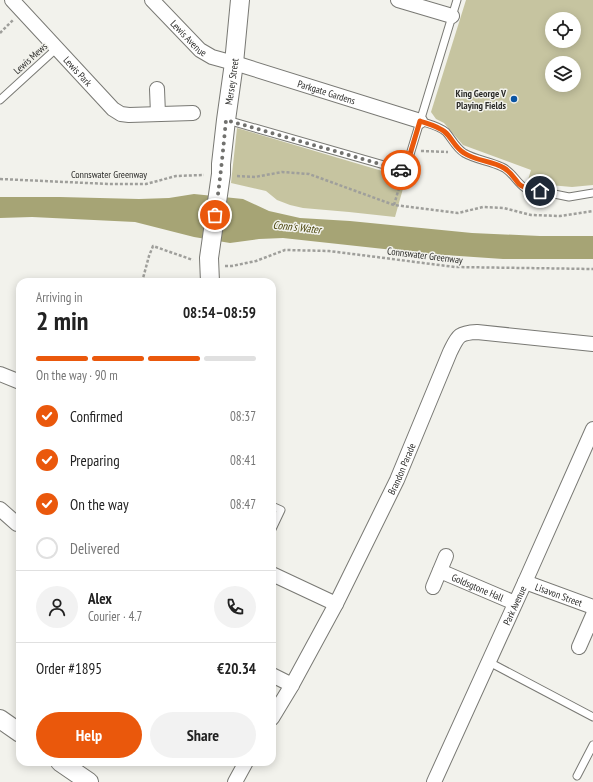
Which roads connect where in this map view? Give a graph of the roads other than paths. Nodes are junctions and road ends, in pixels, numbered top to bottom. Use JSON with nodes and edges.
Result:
{"nodes":[{"id":1,"x":12,"y":0,"type":"edge"},
{"id":2,"x":152,"y":0,"type":"edge"},
{"id":3,"x":240,"y":0,"type":"edge"},
{"id":4,"x":398,"y":0,"type":"edge"},
{"id":5,"x":457,"y":0,"type":"edge"},
{"id":6,"x":452,"y":16,"type":"junction"},
{"id":7,"x":56,"y":48,"type":"junction"},
{"id":8,"x":234,"y":63,"type":"junction"},
{"id":9,"x":157,"y":89,"type":"dead end"},
{"id":10,"x":0,"y":100,"type":"edge"},
{"id":11,"x":193,"y":113,"type":"dead end"},
{"id":12,"x":158,"y":114,"type":"junction"},
{"id":13,"x":226,"y":120,"type":"junction"},
{"id":14,"x":420,"y":121,"type":"junction"},
{"id":15,"x":593,"y":193,"type":"edge"},
{"id":16,"x":209,"y":269,"type":"edge"},
{"id":17,"x":593,"y":344,"type":"edge"},
{"id":18,"x":0,"y":374,"type":"edge"},
{"id":19,"x":16,"y":380,"type":"edge"},
{"id":20,"x":593,"y":429,"type":"edge"},
{"id":21,"x":276,"y":508,"type":"edge"},
{"id":22,"x":0,"y":509,"type":"edge"},
{"id":23,"x":276,"y":520,"type":"edge"},
{"id":24,"x":16,"y":523,"type":"edge"},
{"id":25,"x":446,"y":556,"type":"dead end"},
{"id":26,"x":440,"y":571,"type":"junction"},
{"id":27,"x":276,"y":576,"type":"edge"},
{"id":28,"x":525,"y":582,"type":"junction"},
{"id":29,"x":432,"y":587,"type":"dead end"},
{"id":30,"x":515,"y":603,"type":"junction"},
{"id":31,"x":336,"y":604,"type":"junction"},
{"id":32,"x":593,"y":607,"type":"edge"},
{"id":33,"x":593,"y":615,"type":"edge"},
{"id":34,"x":580,"y":647,"type":"dead end"},
{"id":35,"x":489,"y":662,"type":"junction"},
{"id":36,"x":276,"y":677,"type":"edge"},
{"id":37,"x":292,"y":685,"type":"junction"},
{"id":38,"x":276,"y":711,"type":"edge"},
{"id":39,"x":593,"y":717,"type":"edge"},
{"id":40,"x":0,"y":719,"type":"edge"},
{"id":41,"x":16,"y":730,"type":"edge"},
{"id":42,"x":593,"y":745,"type":"edge"},
{"id":43,"x":68,"y":766,"type":"edge"},
{"id":44,"x":244,"y":766,"type":"edge"},
{"id":45,"x":577,"y":776,"type":"dead end"},
{"id":46,"x":89,"y":782,"type":"edge"},
{"id":47,"x":235,"y":782,"type":"edge"},
{"id":48,"x":434,"y":782,"type":"edge"}],
"edges":[{"from":1,"to":7,"type":"street","name":"Lewis Park"},
{"from":2,"to":8,"type":"street","name":"Lewis Avenue"},
{"from":3,"to":8,"type":"street","name":"Mersey Street"},
{"from":4,"to":6,"type":"street"},
{"from":5,"to":6,"type":"lane"},
{"from":6,"to":14,"type":"lane"},
{"from":7,"to":10,"type":"lane","name":"Lewis Mews"},
{"from":7,"to":12,"type":"street","name":"Lewis Park"},
{"from":8,"to":13,"type":"street","name":"Mersey Street"},
{"from":8,"to":14,"type":"street","name":"Parkgate Gardens"},
{"from":9,"to":12,"type":"street"},
{"from":11,"to":12,"type":"street","name":"Lewis Park"},
{"from":13,"to":14,"type":"lane"},
{"from":13,"to":16,"type":"street","name":"Mersey Street"},
{"from":14,"to":15,"type":"lane"},
{"from":17,"to":31,"type":"street","name":"Brandon Parade"},
{"from":18,"to":19,"type":"street"},
{"from":20,"to":28,"type":"street","name":"Park Avenue"},
{"from":21,"to":23,"type":"lane"},
{"from":22,"to":24,"type":"street"},
{"from":25,"to":26,"type":"street","name":"Goldsgtone Hall"},
{"from":26,"to":29,"type":"street","name":"Goldsgtone Hall"},
{"from":26,"to":30,"type":"street","name":"Goldsgtone Hall"},
{"from":27,"to":31,"type":"street"},
{"from":28,"to":30,"type":"street","name":"Park Avenue"},
{"from":28,"to":32,"type":"street","name":"Lisavon Street"},
{"from":30,"to":35,"type":"street","name":"Park Avenue"},
{"from":31,"to":37,"type":"street","name":"Brandon Parade"},
{"from":33,"to":34,"type":"street"},
{"from":35,"to":39,"type":"lane"},
{"from":35,"to":48,"type":"street","name":"Park Avenue"},
{"from":36,"to":37,"type":"street"},
{"from":37,"to":38,"type":"street","name":"Brandon Parade"},
{"from":40,"to":41,"type":"street"},
{"from":42,"to":45,"type":"lane"},
{"from":43,"to":46,"type":"street"},
{"from":44,"to":47,"type":"street"}]}
